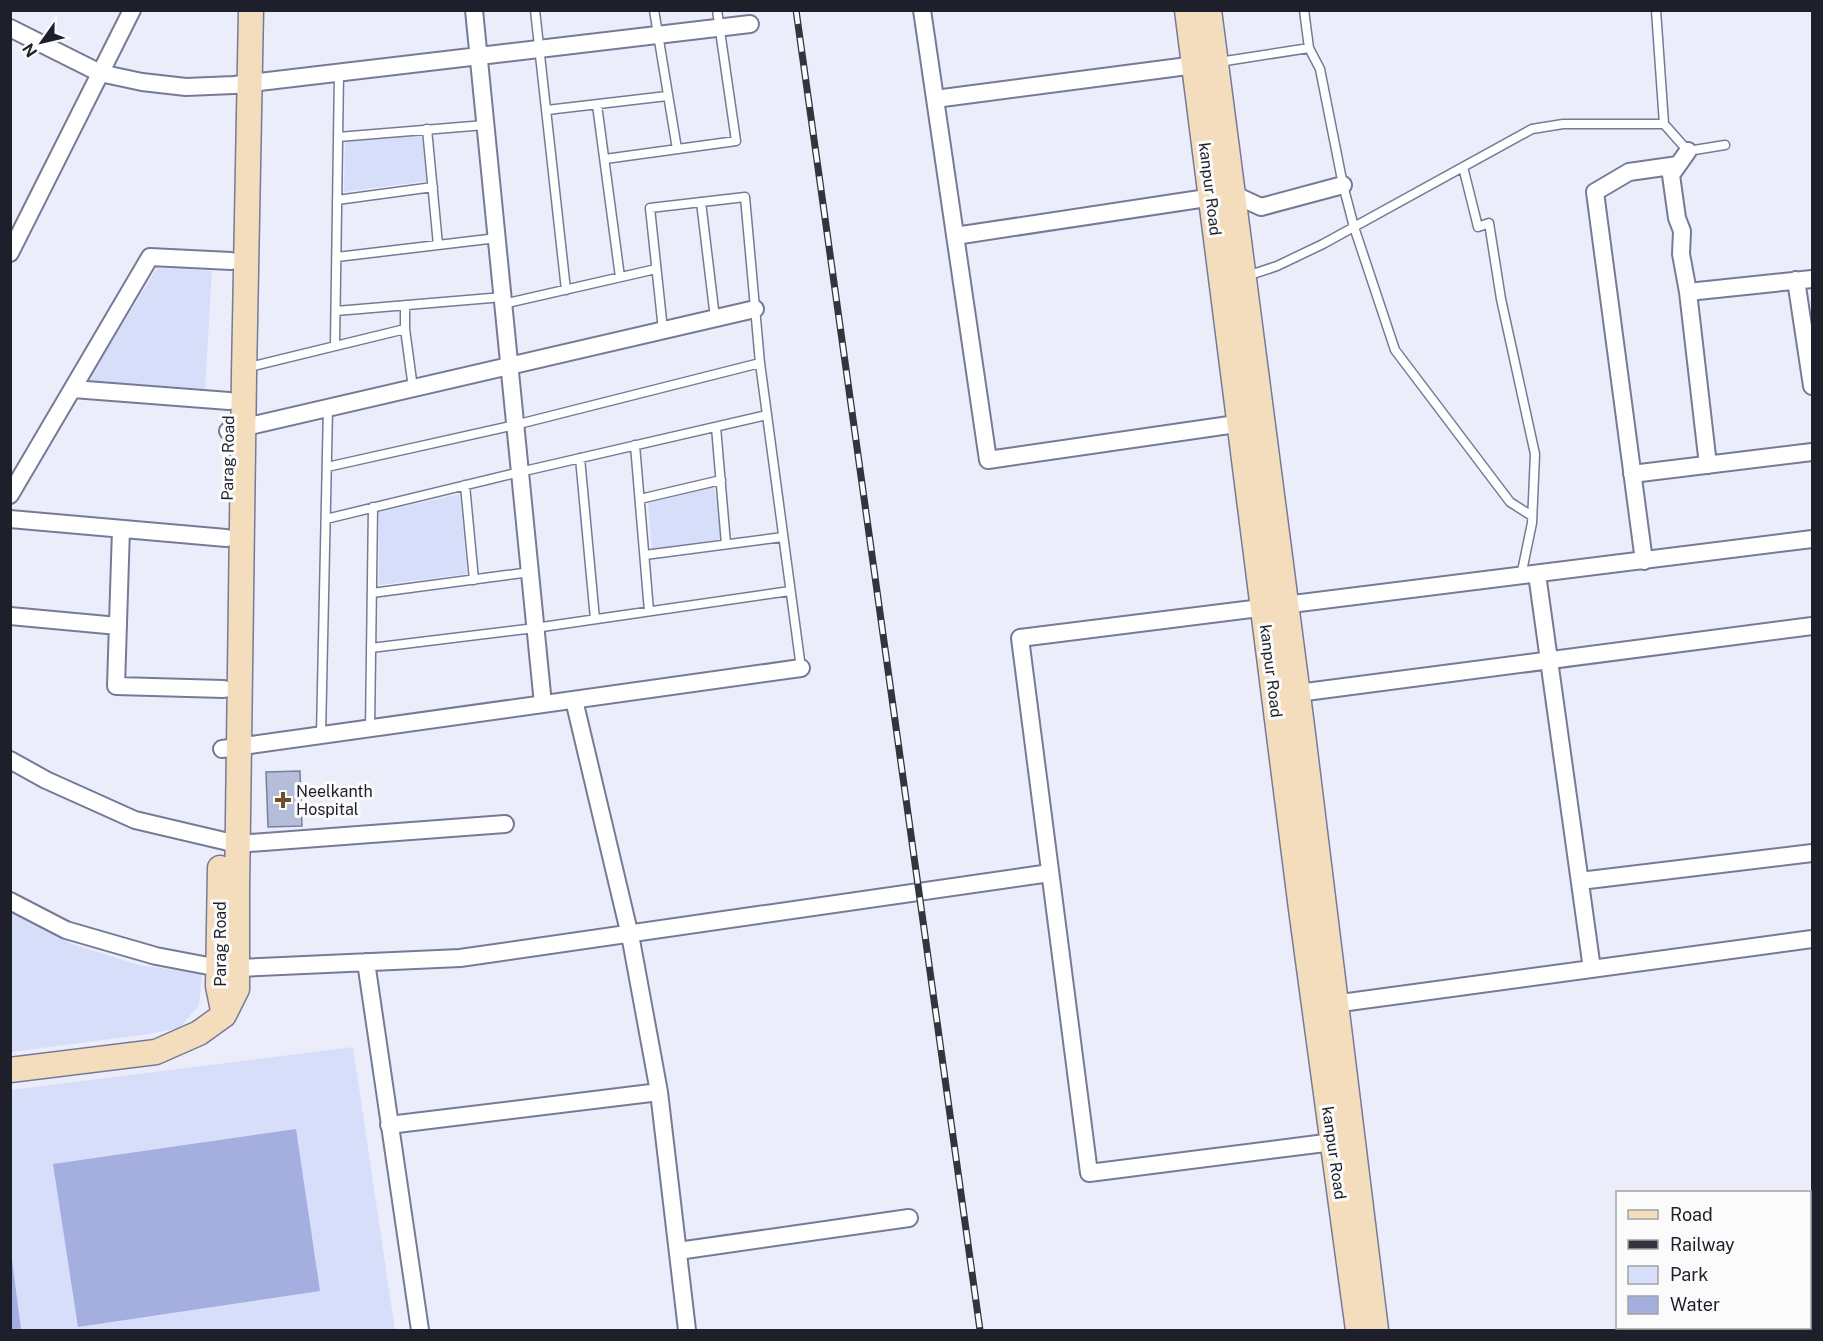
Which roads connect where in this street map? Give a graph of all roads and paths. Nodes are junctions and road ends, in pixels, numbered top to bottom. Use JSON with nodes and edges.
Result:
{"nodes":[{"id":1,"x":132,"y":10,"type":"edge"},
{"id":2,"x":236,"y":10,"type":"edge"},
{"id":3,"x":251,"y":10,"type":"edge"},
{"id":4,"x":474,"y":10,"type":"edge"},
{"id":5,"x":535,"y":10,"type":"edge"},
{"id":6,"x":654,"y":10,"type":"edge"},
{"id":7,"x":717,"y":10,"type":"edge"},
{"id":8,"x":922,"y":10,"type":"edge"},
{"id":9,"x":1186,"y":10,"type":"edge"},
{"id":10,"x":1209,"y":10,"type":"edge"},
{"id":11,"x":1304,"y":10,"type":"edge"},
{"id":12,"x":1656,"y":10,"type":"edge"},
{"id":13,"x":750,"y":24,"type":"dead end"},
{"id":14,"x":10,"y":28,"type":"edge"},
{"id":15,"x":720,"y":28,"type":"junction"},
{"id":16,"x":657,"y":35,"type":"junction"},
{"id":17,"x":1309,"y":48,"type":"junction"},
{"id":18,"x":541,"y":49,"type":"junction"},
{"id":19,"x":479,"y":56,"type":"junction"},
{"id":20,"x":1205,"y":64,"type":"junction"},
{"id":21,"x":100,"y":73,"type":"junction"},
{"id":22,"x":339,"y":73,"type":"junction"},
{"id":23,"x":242,"y":85,"type":"junction"},
{"id":24,"x":667,"y":96,"type":"junction"},
{"id":25,"x":935,"y":99,"type":"junction"},
{"id":26,"x":597,"y":105,"type":"junction"},
{"id":27,"x":547,"y":111,"type":"junction"},
{"id":28,"x":1664,"y":124,"type":"junction"},
{"id":29,"x":485,"y":125,"type":"junction"},
{"id":30,"x":428,"y":129,"type":"junction"},
{"id":31,"x":338,"y":137,"type":"junction"},
{"id":32,"x":1725,"y":145,"type":"dead end"},
{"id":33,"x":677,"y":149,"type":"junction"},
{"id":34,"x":1683,"y":158,"type":"junction"},
{"id":35,"x":605,"y":159,"type":"junction"},
{"id":36,"x":1463,"y":167,"type":"junction"},
{"id":37,"x":1342,"y":185,"type":"junction"},
{"id":38,"x":433,"y":188,"type":"junction"},
{"id":39,"x":1222,"y":195,"type":"junction"},
{"id":40,"x":337,"y":200,"type":"junction"},
{"id":41,"x":701,"y":202,"type":"junction"},
{"id":42,"x":1354,"y":227,"type":"junction"},
{"id":43,"x":955,"y":236,"type":"junction"},
{"id":44,"x":497,"y":238,"type":"junction"},
{"id":45,"x":438,"y":245,"type":"junction"},
{"id":46,"x":10,"y":253,"type":"edge"},
{"id":47,"x":336,"y":257,"type":"junction"},
{"id":48,"x":231,"y":261,"type":"junction"},
{"id":49,"x":656,"y":269,"type":"junction"},
{"id":50,"x":620,"y":278,"type":"junction"},
{"id":51,"x":1244,"y":278,"type":"junction"},
{"id":52,"x":1804,"y":279,"type":"edge"},
{"id":53,"x":566,"y":290,"type":"junction"},
{"id":54,"x":1688,"y":292,"type":"junction"},
{"id":55,"x":503,"y":301,"type":"junction"},
{"id":56,"x":405,"y":305,"type":"junction"},
{"id":57,"x":755,"y":309,"type":"junction"},
{"id":58,"x":336,"y":311,"type":"junction"},
{"id":59,"x":715,"y":318,"type":"junction"},
{"id":60,"x":405,"y":329,"type":"junction"},
{"id":61,"x":663,"y":330,"type":"junction"},
{"id":62,"x":335,"y":344,"type":"junction"},
{"id":63,"x":760,"y":363,"type":"junction"},
{"id":64,"x":510,"y":366,"type":"junction"},
{"id":65,"x":245,"y":368,"type":"junction"},
{"id":66,"x":1812,"y":386,"type":"edge"},
{"id":67,"x":413,"y":388,"type":"junction"},
{"id":68,"x":73,"y":389,"type":"junction"},
{"id":69,"x":229,"y":401,"type":"junction"},
{"id":70,"x":328,"y":408,"type":"junction"},
{"id":71,"x":767,"y":415,"type":"junction"},
{"id":72,"x":1251,"y":422,"type":"junction"},
{"id":73,"x":515,"y":425,"type":"junction"},
{"id":74,"x":716,"y":427,"type":"junction"},
{"id":75,"x":236,"y":429,"type":"junction"},
{"id":76,"x":636,"y":445,"type":"junction"},
{"id":77,"x":1812,"y":452,"type":"edge"},
{"id":78,"x":580,"y":458,"type":"junction"},
{"id":79,"x":1707,"y":465,"type":"junction"},
{"id":80,"x":327,"y":467,"type":"junction"},
{"id":81,"x":520,"y":472,"type":"junction"},
{"id":82,"x":1632,"y":474,"type":"junction"},
{"id":83,"x":721,"y":480,"type":"junction"},
{"id":84,"x":465,"y":485,"type":"junction"},
{"id":85,"x":10,"y":495,"type":"edge"},
{"id":86,"x":640,"y":499,"type":"junction"},
{"id":87,"x":373,"y":507,"type":"junction"},
{"id":88,"x":1532,"y":516,"type":"junction"},
{"id":89,"x":10,"y":519,"type":"edge"},
{"id":90,"x":326,"y":519,"type":"junction"},
{"id":91,"x":121,"y":529,"type":"junction"},
{"id":92,"x":783,"y":537,"type":"junction"},
{"id":93,"x":226,"y":538,"type":"junction"},
{"id":94,"x":1812,"y":539,"type":"edge"},
{"id":95,"x":726,"y":544,"type":"junction"},
{"id":96,"x":645,"y":555,"type":"junction"},
{"id":97,"x":1644,"y":561,"type":"junction"},
{"id":98,"x":530,"y":572,"type":"junction"},
{"id":99,"x":1529,"y":575,"type":"junction"},
{"id":100,"x":474,"y":580,"type":"junction"},
{"id":101,"x":790,"y":591,"type":"junction"},
{"id":102,"x":372,"y":593,"type":"junction"},
{"id":103,"x":1275,"y":608,"type":"junction"},
{"id":104,"x":649,"y":611,"type":"junction"},
{"id":105,"x":10,"y":616,"type":"edge"},
{"id":106,"x":595,"y":619,"type":"junction"},
{"id":107,"x":117,"y":626,"type":"junction"},
{"id":108,"x":1812,"y":626,"type":"edge"},
{"id":109,"x":535,"y":628,"type":"junction"},
{"id":110,"x":371,"y":648,"type":"junction"},
{"id":111,"x":1549,"y":660,"type":"junction"},
{"id":112,"x":801,"y":668,"type":"joint"},
{"id":113,"x":224,"y":689,"type":"junction"},
{"id":114,"x":1298,"y":693,"type":"junction"},
{"id":115,"x":574,"y":700,"type":"junction"},
{"id":116,"x":543,"y":704,"type":"junction"},
{"id":117,"x":370,"y":729,"type":"junction"},
{"id":118,"x":321,"y":735,"type":"junction"},
{"id":119,"x":231,"y":748,"type":"junction"},
{"id":120,"x":10,"y":760,"type":"edge"},
{"id":121,"x":505,"y":824,"type":"dead end"},
{"id":122,"x":229,"y":842,"type":"junction"},
{"id":123,"x":1812,"y":853,"type":"edge"},
{"id":124,"x":1050,"y":873,"type":"junction"},
{"id":125,"x":1580,"y":881,"type":"junction"},
{"id":126,"x":10,"y":902,"type":"edge"},
{"id":127,"x":628,"y":934,"type":"junction"},
{"id":128,"x":1812,"y":939,"type":"edge"},
{"id":129,"x":366,"y":962,"type":"junction"},
{"id":130,"x":228,"y":968,"type":"junction"},
{"id":131,"x":1592,"y":969,"type":"junction"},
{"id":132,"x":1325,"y":1005,"type":"junction"},
{"id":133,"x":10,"y":1070,"type":"edge"},
{"id":134,"x":659,"y":1092,"type":"junction"},
{"id":135,"x":390,"y":1125,"type":"junction"},
{"id":136,"x":1333,"y":1142,"type":"junction"},
{"id":137,"x":909,"y":1218,"type":"dead end"},
{"id":138,"x":678,"y":1251,"type":"junction"},
{"id":139,"x":420,"y":1330,"type":"edge"},
{"id":140,"x":687,"y":1330,"type":"edge"},
{"id":141,"x":1358,"y":1330,"type":"edge"},
{"id":142,"x":1376,"y":1330,"type":"edge"}],
"edges":[{"from":1,"to":21,"type":"street"},
{"from":2,"to":23,"type":"street","name":"Parag Road"},
{"from":3,"to":23,"type":"street","name":"Parag Road"},
{"from":4,"to":19,"type":"street"},
{"from":5,"to":18,"type":"lane"},
{"from":6,"to":16,"type":"lane"},
{"from":7,"to":15,"type":"lane"},
{"from":8,"to":25,"type":"street"},
{"from":9,"to":20,"type":"street","name":"kanpur Road"},
{"from":10,"to":20,"type":"street"},
{"from":11,"to":17,"type":"lane"},
{"from":12,"to":28,"type":"lane"},
{"from":13,"to":15,"type":"street"},
{"from":14,"to":21,"type":"street"},
{"from":15,"to":16,"type":"street"},
{"from":15,"to":33,"type":"lane"},
{"from":16,"to":18,"type":"street"},
{"from":16,"to":24,"type":"lane"},
{"from":17,"to":20,"type":"lane"},
{"from":17,"to":37,"type":"lane"},
{"from":18,"to":19,"type":"street"},
{"from":18,"to":27,"type":"lane"},
{"from":19,"to":22,"type":"street"},
{"from":19,"to":29,"type":"street"},
{"from":20,"to":25,"type":"street"},
{"from":20,"to":39,"type":"street","name":"kanpur Road"},
{"from":21,"to":23,"type":"street"},
{"from":21,"to":46,"type":"street"},
{"from":22,"to":23,"type":"street"},
{"from":22,"to":31,"type":"lane"},
{"from":23,"to":48,"type":"street","name":"Parag Road"},
{"from":23,"to":65,"type":"street","name":"Parag Road"},
{"from":24,"to":26,"type":"lane"},
{"from":24,"to":33,"type":"lane"},
{"from":25,"to":43,"type":"street"},
{"from":26,"to":27,"type":"lane"},
{"from":26,"to":35,"type":"lane"},
{"from":27,"to":53,"type":"lane"},
{"from":28,"to":34,"type":"lane"},
{"from":28,"to":36,"type":"lane"},
{"from":29,"to":30,"type":"lane"},
{"from":29,"to":44,"type":"street"},
{"from":30,"to":31,"type":"lane"},
{"from":30,"to":38,"type":"lane"},
{"from":31,"to":40,"type":"lane"},
{"from":32,"to":34,"type":"lane"},
{"from":33,"to":35,"type":"lane"},
{"from":34,"to":54,"type":"street"},
{"from":34,"to":82,"type":"street"},
{"from":35,"to":50,"type":"lane"},
{"from":36,"to":42,"type":"lane"},
{"from":36,"to":88,"type":"lane"},
{"from":37,"to":39,"type":"street"},
{"from":37,"to":42,"type":"lane"},
{"from":38,"to":40,"type":"lane"},
{"from":38,"to":45,"type":"lane"},
{"from":39,"to":43,"type":"street"},
{"from":39,"to":51,"type":"street"},
{"from":39,"to":72,"type":"street","name":"kanpur Road"},
{"from":40,"to":47,"type":"lane"},
{"from":41,"to":49,"type":"lane"},
{"from":41,"to":57,"type":"lane"},
{"from":41,"to":59,"type":"lane"},
{"from":42,"to":51,"type":"lane"},
{"from":42,"to":88,"type":"lane"},
{"from":43,"to":72,"type":"street"},
{"from":44,"to":45,"type":"lane"},
{"from":44,"to":55,"type":"street"},
{"from":45,"to":47,"type":"lane"},
{"from":47,"to":58,"type":"lane"},
{"from":48,"to":68,"type":"street"},
{"from":48,"to":69,"type":"street","name":"Parag Road"},
{"from":49,"to":50,"type":"lane"},
{"from":49,"to":61,"type":"lane"},
{"from":50,"to":53,"type":"lane"},
{"from":51,"to":72,"type":"street"},
{"from":52,"to":54,"type":"street"},
{"from":52,"to":66,"type":"street"},
{"from":53,"to":55,"type":"lane"},
{"from":54,"to":79,"type":"street"},
{"from":55,"to":56,"type":"lane"},
{"from":55,"to":64,"type":"street"},
{"from":56,"to":58,"type":"lane"},
{"from":56,"to":60,"type":"lane"},
{"from":57,"to":59,"type":"street"},
{"from":57,"to":63,"type":"lane"},
{"from":58,"to":62,"type":"lane"},
{"from":59,"to":61,"type":"street"},
{"from":60,"to":62,"type":"lane"},
{"from":60,"to":67,"type":"lane"},
{"from":61,"to":64,"type":"street"},
{"from":62,"to":65,"type":"lane"},
{"from":63,"to":71,"type":"lane"},
{"from":63,"to":73,"type":"lane"},
{"from":64,"to":67,"type":"street"},
{"from":64,"to":73,"type":"street"},
{"from":65,"to":75,"type":"street","name":"Parag Road"},
{"from":67,"to":70,"type":"street"},
{"from":68,"to":69,"type":"street"},
{"from":68,"to":85,"type":"street"},
{"from":69,"to":75,"type":"street","name":"Parag Road"},
{"from":70,"to":75,"type":"street"},
{"from":70,"to":80,"type":"lane"},
{"from":71,"to":74,"type":"lane"},
{"from":71,"to":92,"type":"lane"},
{"from":72,"to":103,"type":"street","name":"kanpur Road"},
{"from":73,"to":80,"type":"lane"},
{"from":73,"to":81,"type":"street"},
{"from":74,"to":76,"type":"lane"},
{"from":74,"to":83,"type":"lane"},
{"from":75,"to":93,"type":"street","name":"Parag Road"},
{"from":75,"to":119,"type":"street","name":"Parag Road"},
{"from":76,"to":78,"type":"lane"},
{"from":76,"to":86,"type":"lane"},
{"from":77,"to":79,"type":"street"},
{"from":78,"to":81,"type":"lane"},
{"from":78,"to":106,"type":"lane"},
{"from":79,"to":82,"type":"street"},
{"from":80,"to":90,"type":"lane"},
{"from":81,"to":84,"type":"lane"},
{"from":81,"to":98,"type":"street"},
{"from":82,"to":97,"type":"street"},
{"from":83,"to":86,"type":"lane"},
{"from":83,"to":95,"type":"lane"},
{"from":84,"to":87,"type":"lane"},
{"from":84,"to":100,"type":"lane"},
{"from":86,"to":96,"type":"lane"},
{"from":87,"to":90,"type":"lane"},
{"from":87,"to":102,"type":"lane"},
{"from":88,"to":99,"type":"lane"},
{"from":89,"to":91,"type":"street"},
{"from":90,"to":118,"type":"lane"},
{"from":91,"to":93,"type":"street"},
{"from":91,"to":107,"type":"street"},
{"from":92,"to":95,"type":"lane"},
{"from":92,"to":101,"type":"lane"},
{"from":93,"to":113,"type":"street","name":"Parag Road"},
{"from":94,"to":97,"type":"street"},
{"from":95,"to":96,"type":"lane"},
{"from":96,"to":104,"type":"lane"},
{"from":97,"to":99,"type":"street"},
{"from":98,"to":100,"type":"lane"},
{"from":98,"to":109,"type":"street"},
{"from":99,"to":103,"type":"street"},
{"from":99,"to":111,"type":"street"},
{"from":100,"to":102,"type":"lane"},
{"from":101,"to":104,"type":"lane"},
{"from":101,"to":112,"type":"lane"},
{"from":102,"to":110,"type":"lane"},
{"from":103,"to":114,"type":"street"},
{"from":103,"to":124,"type":"street"},
{"from":103,"to":132,"type":"street","name":"kanpur Road"},
{"from":104,"to":106,"type":"lane"},
{"from":105,"to":107,"type":"street"},
{"from":106,"to":109,"type":"lane"},
{"from":107,"to":113,"type":"street"},
{"from":108,"to":111,"type":"street"},
{"from":109,"to":110,"type":"lane"},
{"from":109,"to":116,"type":"street"},
{"from":110,"to":117,"type":"lane"},
{"from":111,"to":114,"type":"street"},
{"from":111,"to":125,"type":"street"},
{"from":112,"to":115,"type":"street"},
{"from":113,"to":119,"type":"street","name":"Parag Road"},
{"from":114,"to":132,"type":"street"},
{"from":115,"to":116,"type":"street"},
{"from":115,"to":127,"type":"street"},
{"from":116,"to":117,"type":"street"},
{"from":117,"to":118,"type":"street"},
{"from":118,"to":119,"type":"street"},
{"from":119,"to":122,"type":"street","name":"Parag Road"},
{"from":120,"to":122,"type":"street"},
{"from":121,"to":122,"type":"street"},
{"from":122,"to":130,"type":"street","name":"Parag Road"},
{"from":123,"to":125,"type":"street"},
{"from":124,"to":127,"type":"street"},
{"from":124,"to":136,"type":"street"},
{"from":125,"to":131,"type":"street"},
{"from":126,"to":130,"type":"street"},
{"from":127,"to":129,"type":"street"},
{"from":127,"to":134,"type":"street"},
{"from":128,"to":131,"type":"street"},
{"from":129,"to":130,"type":"street"},
{"from":129,"to":135,"type":"street"},
{"from":130,"to":133,"type":"street","name":"Parag Road"},
{"from":131,"to":132,"type":"street"},
{"from":132,"to":136,"type":"street","name":"kanpur Road"},
{"from":132,"to":142,"type":"street"},
{"from":134,"to":135,"type":"street"},
{"from":134,"to":138,"type":"street"},
{"from":135,"to":139,"type":"street"},
{"from":136,"to":141,"type":"street","name":"kanpur Road"},
{"from":137,"to":138,"type":"street"},
{"from":138,"to":140,"type":"street"}]}
